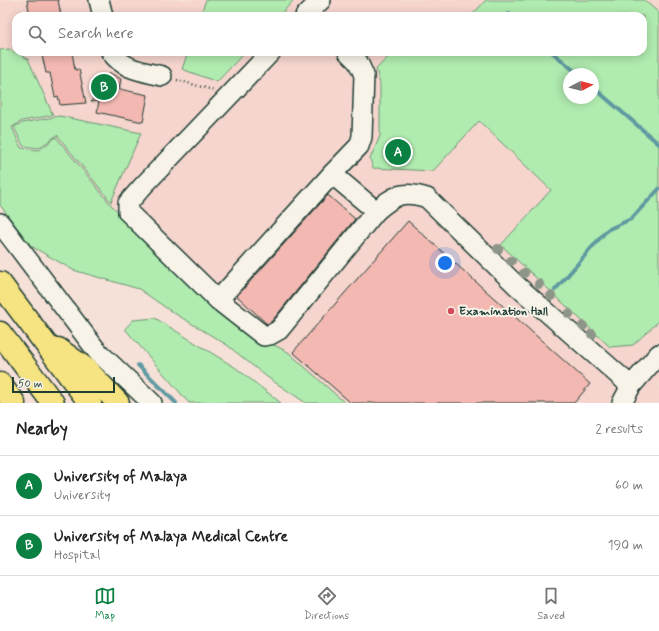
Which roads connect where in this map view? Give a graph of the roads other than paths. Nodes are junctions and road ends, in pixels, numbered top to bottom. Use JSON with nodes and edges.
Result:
{"nodes":[{"id":1,"x":100,"y":0,"type":"edge"},
{"id":2,"x":102,"y":12,"type":"edge"},
{"id":3,"x":114,"y":56,"type":"edge"},
{"id":4,"x":267,"y":56,"type":"edge"},
{"id":5,"x":352,"y":56,"type":"edge"},
{"id":6,"x":162,"y":76,"type":"road end"},
{"id":7,"x":332,"y":174,"type":"junction"},
{"id":8,"x":376,"y":211,"type":"junction"},
{"id":9,"x":0,"y":223,"type":"edge"},
{"id":10,"x":0,"y":283,"type":"edge"},
{"id":11,"x":218,"y":300,"type":"junction"},
{"id":12,"x":0,"y":333,"type":"edge"},
{"id":13,"x":41,"y":337,"type":"junction"},
{"id":14,"x":659,"y":354,"type":"edge"},
{"id":15,"x":631,"y":386,"type":"junction"},
{"id":16,"x":53,"y":403,"type":"edge"},
{"id":17,"x":90,"y":403,"type":"edge"},
{"id":18,"x":118,"y":403,"type":"edge"},
{"id":19,"x":152,"y":403,"type":"edge"},
{"id":20,"x":622,"y":403,"type":"edge"}],
"edges":[{"from":1,"to":2,"type":"lane"},
{"from":3,"to":6,"type":"lane"},
{"from":4,"to":11,"type":"lane"},
{"from":5,"to":7,"type":"lane"},
{"from":7,"to":8,"type":"lane"},
{"from":7,"to":11,"type":"lane"},
{"from":8,"to":11,"type":"lane"},
{"from":8,"to":15,"type":"lane"},
{"from":9,"to":19,"type":"lane"},
{"from":10,"to":13,"type":"highway"},
{"from":12,"to":16,"type":"highway"},
{"from":13,"to":17,"type":"highway"},
{"from":13,"to":18,"type":"highway"},
{"from":14,"to":15,"type":"lane"},
{"from":15,"to":20,"type":"lane"}]}
